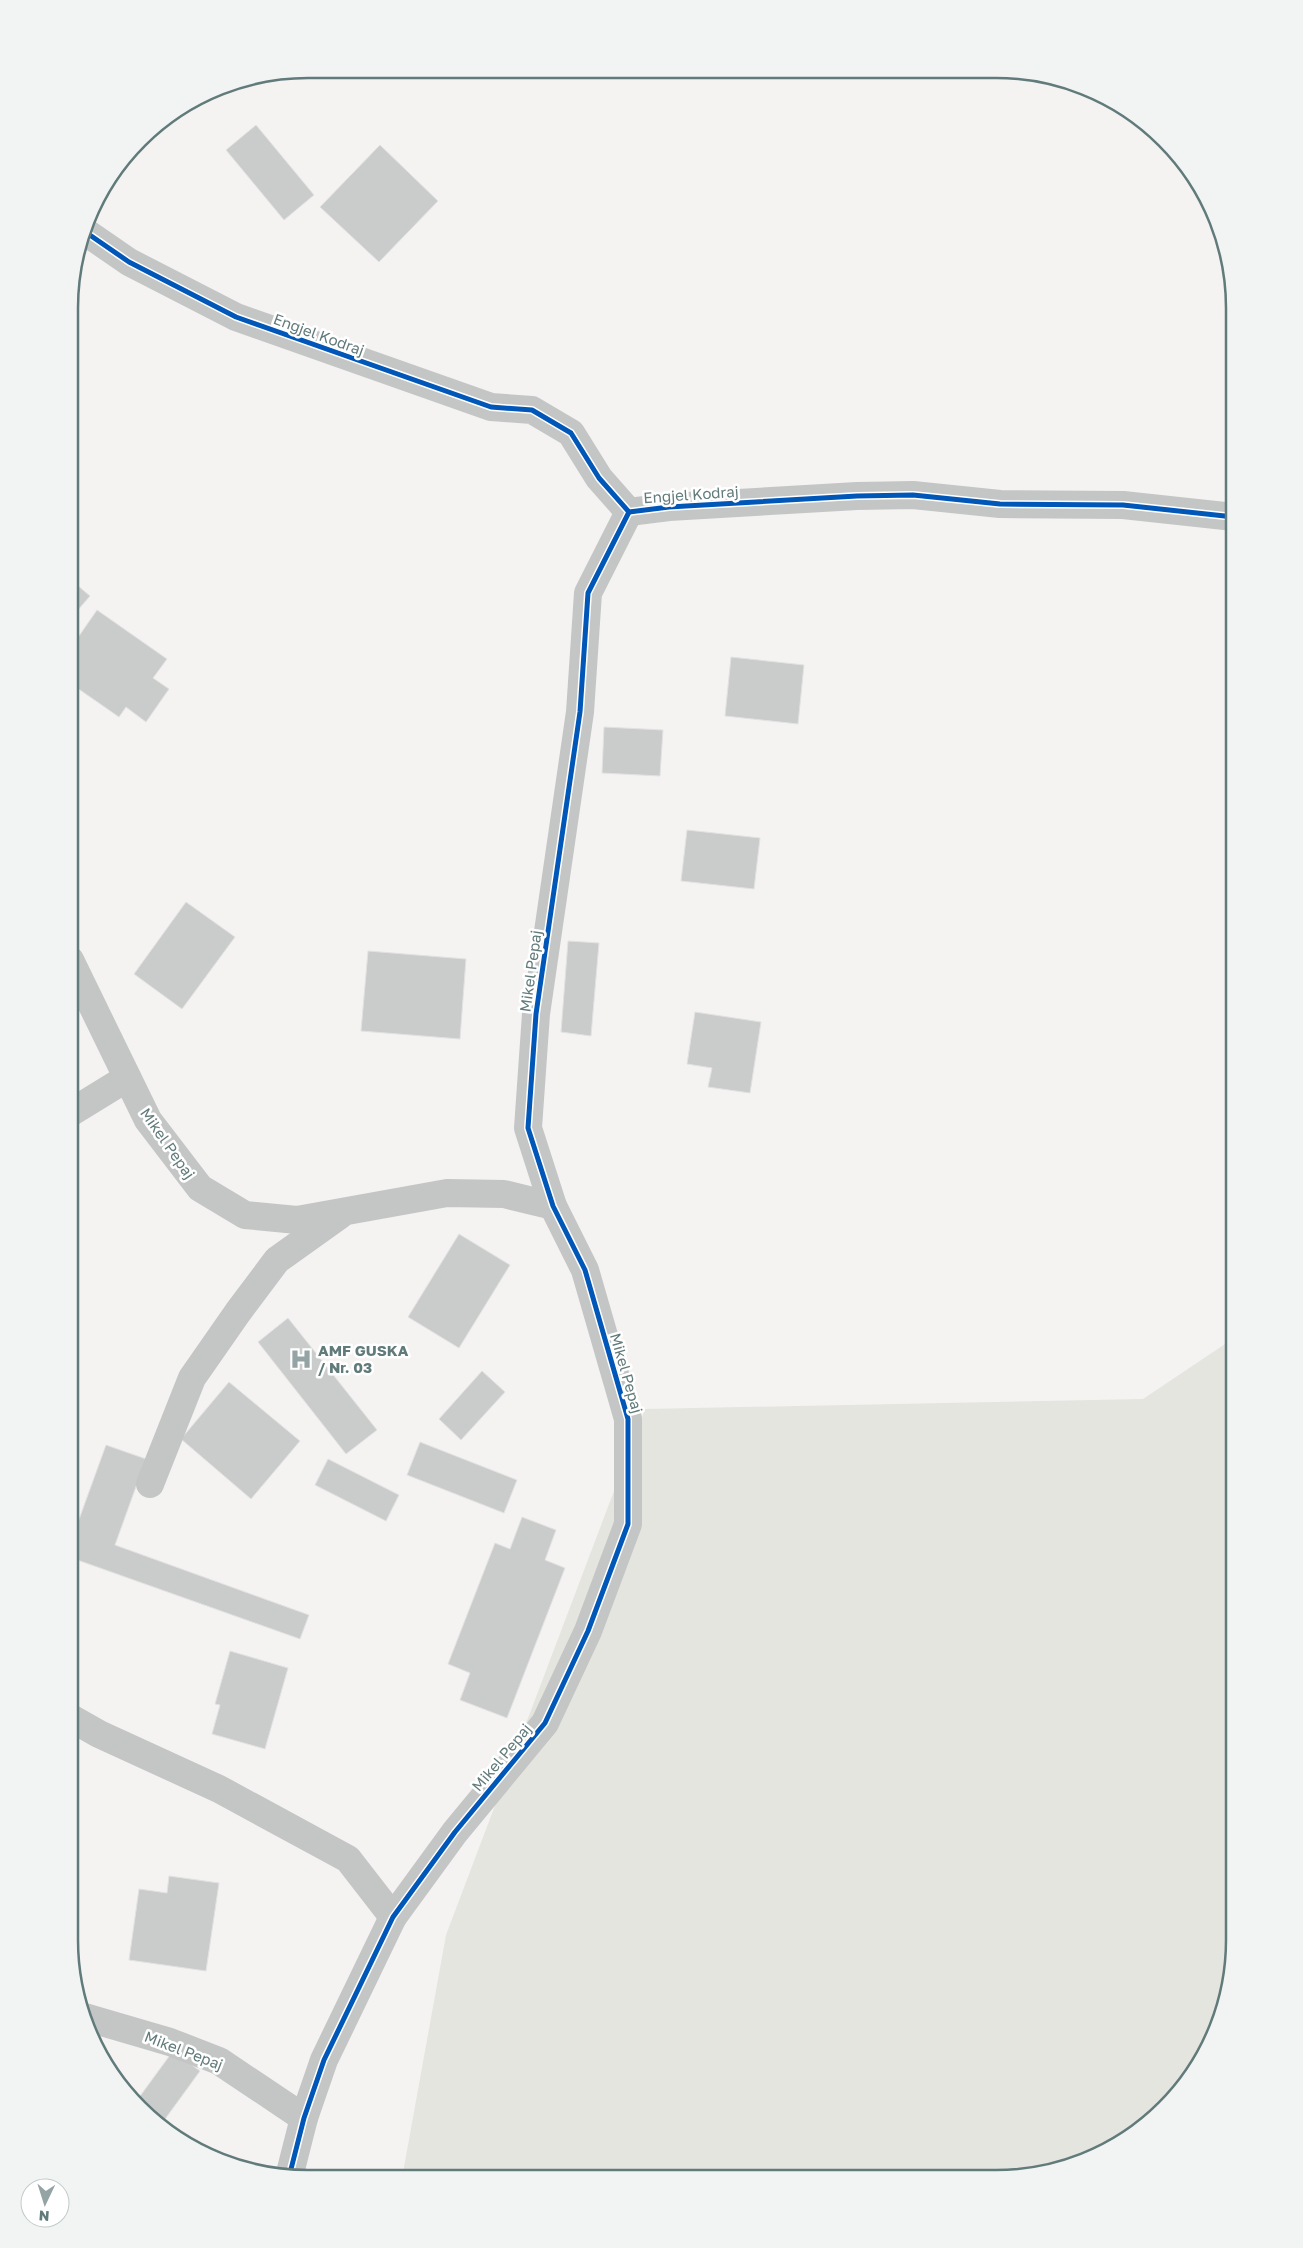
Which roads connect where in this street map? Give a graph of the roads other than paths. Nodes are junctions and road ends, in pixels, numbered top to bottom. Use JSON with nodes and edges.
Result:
{"nodes":[{"id":1,"x":89,"y":235,"type":"edge"},
{"id":2,"x":629,"y":512,"type":"junction"},
{"id":3,"x":1226,"y":516,"type":"edge"},
{"id":4,"x":78,"y":977,"type":"edge"},
{"id":5,"x":127,"y":1078,"type":"junction"},
{"id":6,"x":78,"y":1108,"type":"edge"},
{"id":7,"x":553,"y":1206,"type":"junction"},
{"id":8,"x":345,"y":1211,"type":"junction"},
{"id":9,"x":150,"y":1484,"type":"dead end"},
{"id":10,"x":78,"y":1722,"type":"edge"},
{"id":11,"x":393,"y":1917,"type":"junction"},
{"id":12,"x":91,"y":2019,"type":"edge"},
{"id":13,"x":304,"y":2118,"type":"junction"},
{"id":14,"x":291,"y":2170,"type":"edge"}],
"edges":[{"from":1,"to":2,"type":"street","name":"Engjel Kodraj"},
{"from":2,"to":3,"type":"street","name":"Engjel Kodraj"},
{"from":2,"to":7,"type":"street","name":"Mikel Pepaj"},
{"from":4,"to":5,"type":"street","name":"Mikel Pepaj"},
{"from":5,"to":6,"type":"street"},
{"from":5,"to":8,"type":"street","name":"Mikel Pepaj"},
{"from":7,"to":8,"type":"street","name":"Mikel Pepaj"},
{"from":7,"to":11,"type":"street","name":"Mikel Pepaj"},
{"from":8,"to":9,"type":"street","name":"Mikel Pepaj"},
{"from":10,"to":11,"type":"street"},
{"from":11,"to":13,"type":"street","name":"Mikel Pepaj"},
{"from":12,"to":13,"type":"street","name":"Mikel Pepaj"},
{"from":13,"to":14,"type":"street","name":"Mikel Pepaj"}]}
